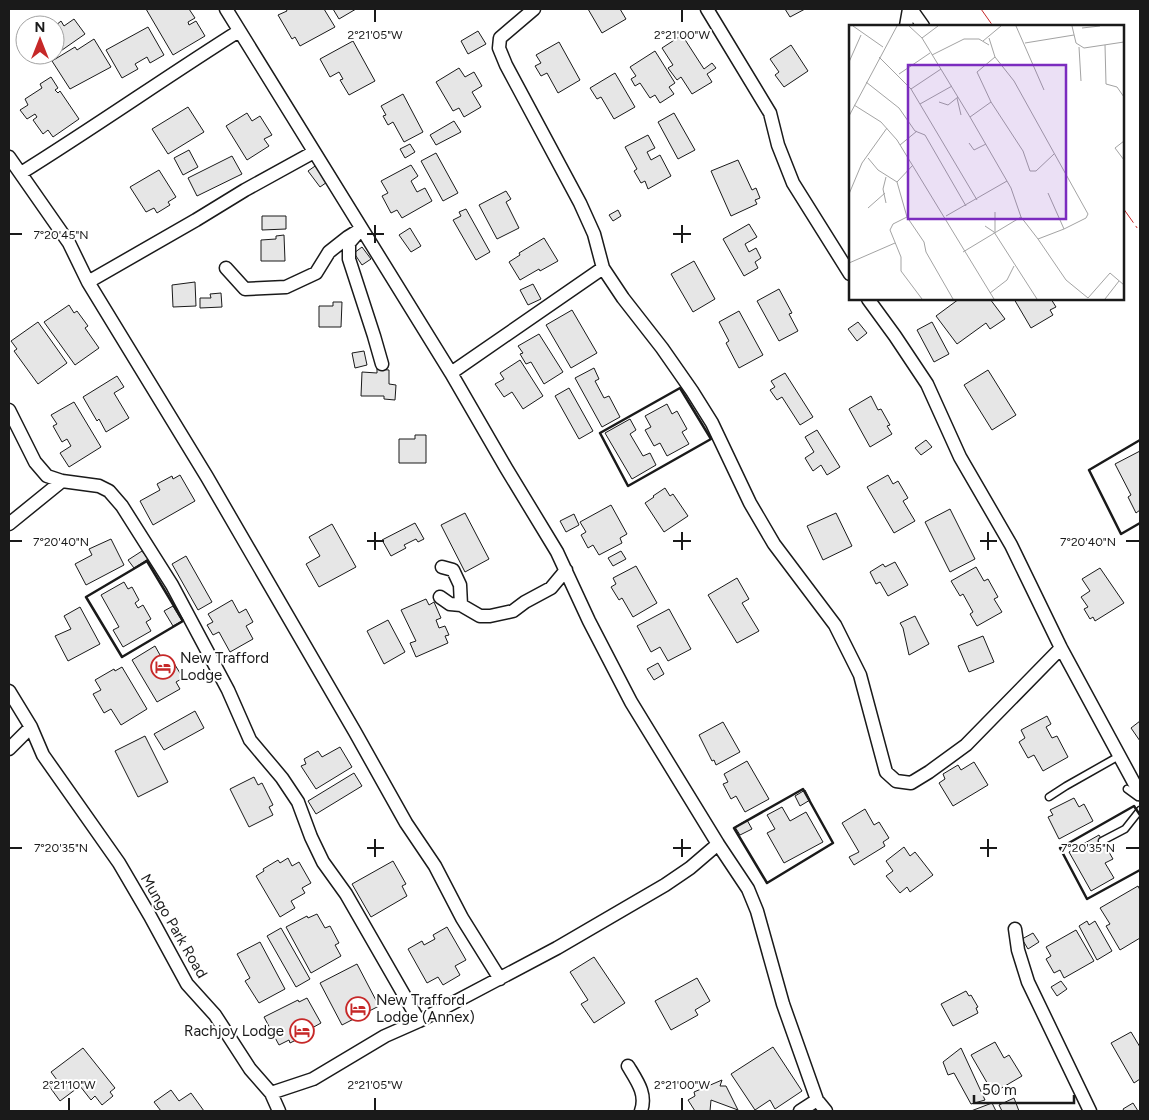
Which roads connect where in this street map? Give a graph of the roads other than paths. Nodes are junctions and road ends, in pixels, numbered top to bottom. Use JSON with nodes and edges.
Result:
{"nodes":[{"id":1,"x":226,"y":9,"type":"edge"},
{"id":2,"x":534,"y":9,"type":"edge"},
{"id":3,"x":707,"y":9,"type":"edge"},
{"id":4,"x":910,"y":9,"type":"edge"},
{"id":5,"x":906,"y":25,"type":"edge"},
{"id":6,"x":922,"y":25,"type":"edge"},
{"id":7,"x":239,"y":30,"type":"junction"},
{"id":8,"x":314,"y":152,"type":"junction"},
{"id":9,"x":9,"y":157,"type":"edge"},
{"id":10,"x":21,"y":173,"type":"junction"},
{"id":11,"x":361,"y":229,"type":"junction"},
{"id":12,"x":226,"y":268,"type":"dead end"},
{"id":13,"x":603,"y":268,"type":"junction"},
{"id":14,"x":849,"y":272,"type":"edge"},
{"id":15,"x":88,"y":282,"type":"junction"},
{"id":16,"x":869,"y":300,"type":"edge"},
{"id":17,"x":382,"y":364,"type":"dead end"},
{"id":18,"x":451,"y":373,"type":"junction"},
{"id":19,"x":9,"y":410,"type":"edge"},
{"id":20,"x":62,"y":481,"type":"junction"},
{"id":21,"x":9,"y":524,"type":"edge"},
{"id":22,"x":442,"y":567,"type":"dead end"},
{"id":23,"x":566,"y":570,"type":"junction"},
{"id":24,"x":440,"y":597,"type":"dead end"},
{"id":25,"x":461,"y":605,"type":"junction"},
{"id":26,"x":1061,"y":648,"type":"junction"},
{"id":27,"x":9,"y":691,"type":"edge"},
{"id":28,"x":31,"y":727,"type":"junction"},
{"id":29,"x":9,"y":749,"type":"edge"},
{"id":30,"x":1119,"y":756,"type":"junction"},
{"id":31,"x":1127,"y":788,"type":"dead end"},
{"id":32,"x":1140,"y":794,"type":"edge"},
{"id":33,"x":1048,"y":797,"type":"dead end"},
{"id":34,"x":1140,"y":799,"type":"edge"},
{"id":35,"x":1140,"y":810,"type":"edge"},
{"id":36,"x":1102,"y":841,"type":"dead end"},
{"id":37,"x":718,"y":844,"type":"junction"},
{"id":38,"x":1015,"y":929,"type":"dead end"},
{"id":39,"x":500,"y":979,"type":"junction"},
{"id":40,"x":419,"y":1021,"type":"junction"},
{"id":41,"x":628,"y":1066,"type":"dead end"},
{"id":42,"x":271,"y":1093,"type":"junction"},
{"id":43,"x":817,"y":1100,"type":"junction"},
{"id":44,"x":279,"y":1111,"type":"edge"},
{"id":45,"x":641,"y":1111,"type":"edge"},
{"id":46,"x":800,"y":1111,"type":"edge"},
{"id":47,"x":826,"y":1111,"type":"edge"},
{"id":48,"x":1090,"y":1111,"type":"edge"}],
"edges":[{"from":1,"to":7,"type":"street"},
{"from":2,"to":13,"type":"street"},
{"from":3,"to":14,"type":"street"},
{"from":4,"to":5,"type":"street"},
{"from":4,"to":6,"type":"street"},
{"from":7,"to":8,"type":"street"},
{"from":7,"to":10,"type":"street"},
{"from":8,"to":11,"type":"street"},
{"from":8,"to":15,"type":"street"},
{"from":9,"to":10,"type":"street"},
{"from":10,"to":15,"type":"street"},
{"from":11,"to":12,"type":"street"},
{"from":11,"to":17,"type":"street"},
{"from":11,"to":18,"type":"street"},
{"from":13,"to":18,"type":"street"},
{"from":13,"to":26,"type":"street"},
{"from":15,"to":39,"type":"street"},
{"from":16,"to":26,"type":"street"},
{"from":18,"to":23,"type":"street"},
{"from":19,"to":20,"type":"street"},
{"from":20,"to":21,"type":"street"},
{"from":20,"to":40,"type":"street"},
{"from":22,"to":25,"type":"street"},
{"from":23,"to":25,"type":"street"},
{"from":23,"to":37,"type":"street"},
{"from":24,"to":25,"type":"street"},
{"from":26,"to":30,"type":"street"},
{"from":27,"to":28,"type":"street","name":"Mungo Park Road"},
{"from":28,"to":29,"type":"street"},
{"from":28,"to":42,"type":"street","name":"Mungo Park Road"},
{"from":30,"to":32,"type":"street"},
{"from":30,"to":33,"type":"lane"},
{"from":31,"to":34,"type":"lane"},
{"from":35,"to":36,"type":"lane"},
{"from":37,"to":39,"type":"street"},
{"from":37,"to":43,"type":"street"},
{"from":38,"to":48,"type":"street"},
{"from":39,"to":40,"type":"street"},
{"from":40,"to":42,"type":"street"},
{"from":41,"to":45,"type":"street"},
{"from":42,"to":44,"type":"street","name":"Mungo Park Road"},
{"from":43,"to":46,"type":"street"},
{"from":43,"to":47,"type":"street"}]}
